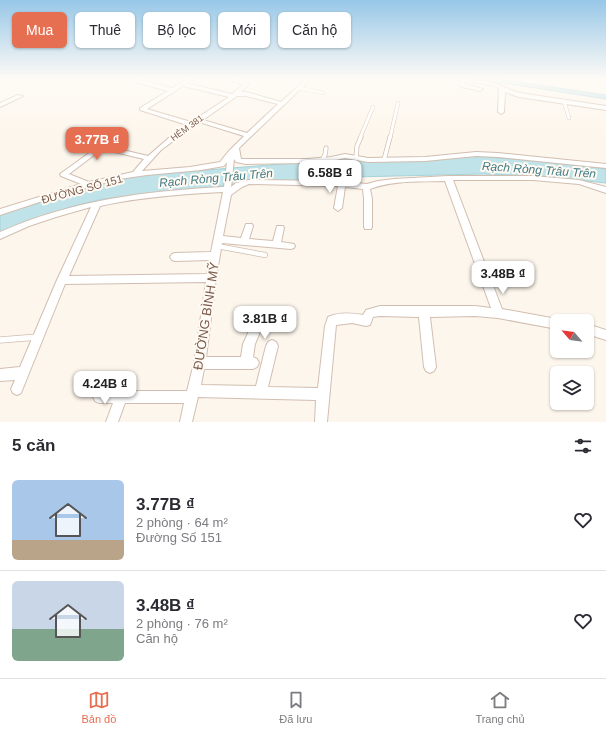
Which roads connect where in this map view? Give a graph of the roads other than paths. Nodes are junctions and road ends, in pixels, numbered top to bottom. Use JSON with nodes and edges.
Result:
{"nodes":[{"id":1,"x":14,"y":99,"type":"edge"},
{"id":2,"x":158,"y":99,"type":"edge"},
{"id":3,"x":230,"y":99,"type":"edge"},
{"id":4,"x":263,"y":99,"type":"edge"},
{"id":5,"x":288,"y":99,"type":"edge"},
{"id":6,"x":502,"y":99,"type":"edge"},
{"id":7,"x":547,"y":99,"type":"edge"},
{"id":8,"x":564,"y":101,"type":"junction"},
{"id":9,"x":398,"y":102,"type":"dead end"},
{"id":10,"x":283,"y":104,"type":"junction"},
{"id":11,"x":0,"y":105,"type":"edge"},
{"id":12,"x":373,"y":107,"type":"dead end"},
{"id":13,"x":606,"y":108,"type":"edge"},
{"id":14,"x":501,"y":112,"type":"dead end"},
{"id":15,"x":569,"y":118,"type":"dead end"},
{"id":16,"x":198,"y":120,"type":"junction"},
{"id":17,"x":191,"y":124,"type":"junction"},
{"id":18,"x":248,"y":135,"type":"junction"},
{"id":19,"x":115,"y":137,"type":"dead end"},
{"id":20,"x":101,"y":147,"type":"junction"},
{"id":21,"x":236,"y":147,"type":"junction"},
{"id":22,"x":326,"y":148,"type":"dead end"},
{"id":23,"x":230,"y":155,"type":"junction"},
{"id":24,"x":149,"y":158,"type":"junction"},
{"id":25,"x":356,"y":158,"type":"junction"},
{"id":26,"x":322,"y":160,"type":"junction"},
{"id":27,"x":384,"y":160,"type":"junction"},
{"id":28,"x":606,"y":166,"type":"edge"},
{"id":29,"x":135,"y":175,"type":"junction"},
{"id":30,"x":448,"y":178,"type":"junction"},
{"id":31,"x":342,"y":184,"type":"junction"},
{"id":32,"x":90,"y":186,"type":"junction"},
{"id":33,"x":366,"y":187,"type":"junction"},
{"id":34,"x":227,"y":190,"type":"junction"},
{"id":35,"x":606,"y":190,"type":"edge"},
{"id":36,"x":96,"y":205,"type":"junction"},
{"id":37,"x":338,"y":208,"type":"dead end"},
{"id":38,"x":0,"y":212,"type":"edge"},
{"id":39,"x":249,"y":226,"type":"dead end"},
{"id":40,"x":368,"y":227,"type":"dead end"},
{"id":41,"x":280,"y":228,"type":"dead end"},
{"id":42,"x":0,"y":236,"type":"edge"},
{"id":43,"x":244,"y":242,"type":"junction"},
{"id":44,"x":276,"y":245,"type":"junction"},
{"id":45,"x":291,"y":246,"type":"dead end"},
{"id":46,"x":216,"y":247,"type":"junction"},
{"id":47,"x":265,"y":255,"type":"dead end"},
{"id":48,"x":175,"y":257,"type":"dead end"},
{"id":49,"x":210,"y":278,"type":"junction"},
{"id":50,"x":62,"y":280,"type":"junction"},
{"id":51,"x":263,"y":312,"type":"dead end"},
{"id":52,"x":424,"y":312,"type":"junction"},
{"id":53,"x":498,"y":313,"type":"junction"},
{"id":54,"x":550,"y":323,"type":"edge"},
{"id":55,"x":594,"y":331,"type":"edge"},
{"id":56,"x":606,"y":334,"type":"edge"},
{"id":57,"x":38,"y":337,"type":"junction"},
{"id":58,"x":0,"y":340,"type":"edge"},
{"id":59,"x":272,"y":346,"type":"dead end"},
{"id":60,"x":200,"y":363,"type":"junction"},
{"id":61,"x":430,"y":367,"type":"dead end"},
{"id":62,"x":24,"y":373,"type":"junction"},
{"id":63,"x":0,"y":375,"type":"edge"},
{"id":64,"x":17,"y":389,"type":"dead end"},
{"id":65,"x":261,"y":392,"type":"junction"},
{"id":66,"x":193,"y":394,"type":"junction"},
{"id":67,"x":323,"y":394,"type":"junction"},
{"id":68,"x":99,"y":397,"type":"dead end"},
{"id":69,"x":121,"y":397,"type":"junction"},
{"id":70,"x":112,"y":422,"type":"edge"},
{"id":71,"x":186,"y":422,"type":"edge"},
{"id":72,"x":321,"y":422,"type":"edge"}],
"edges":[{"from":1,"to":11,"type":"street"},
{"from":2,"to":17,"type":"street"},
{"from":3,"to":16,"type":"street","name":"HẺM 381"},
{"from":4,"to":10,"type":"street"},
{"from":5,"to":10,"type":"street"},
{"from":6,"to":14,"type":"street"},
{"from":7,"to":8,"type":"street"},
{"from":8,"to":13,"type":"street"},
{"from":8,"to":15,"type":"lane"},
{"from":9,"to":27,"type":"lane"},
{"from":10,"to":18,"type":"street"},
{"from":12,"to":25,"type":"lane"},
{"from":16,"to":17,"type":"street","name":"HẺM 381"},
{"from":16,"to":18,"type":"street"},
{"from":17,"to":24,"type":"street","name":"HẺM 381"},
{"from":18,"to":21,"type":"street"},
{"from":19,"to":20,"type":"street"},
{"from":20,"to":24,"type":"street"},
{"from":20,"to":32,"type":"street"},
{"from":21,"to":23,"type":"street"},
{"from":21,"to":26,"type":"street"},
{"from":22,"to":26,"type":"lane"},
{"from":23,"to":29,"type":"street","name":"ĐƯỜNG SỐ 151"},
{"from":23,"to":34,"type":"street","name":"ĐƯỜNG BÌNH MỸ"},
{"from":24,"to":29,"type":"street","name":"HẺM 381"},
{"from":25,"to":26,"type":"street"},
{"from":25,"to":27,"type":"street"},
{"from":27,"to":28,"type":"street"},
{"from":29,"to":32,"type":"street","name":"ĐƯỜNG SỐ 151"},
{"from":30,"to":33,"type":"street"},
{"from":30,"to":35,"type":"street"},
{"from":30,"to":53,"type":"street"},
{"from":31,"to":33,"type":"street"},
{"from":31,"to":34,"type":"street"},
{"from":31,"to":37,"type":"street"},
{"from":32,"to":38,"type":"street","name":"ĐƯỜNG SỐ 151"},
{"from":33,"to":40,"type":"street"},
{"from":34,"to":36,"type":"street"},
{"from":34,"to":46,"type":"street","name":"ĐƯỜNG BÌNH MỸ"},
{"from":36,"to":42,"type":"street"},
{"from":36,"to":50,"type":"street"},
{"from":39,"to":43,"type":"street"},
{"from":41,"to":44,"type":"street"},
{"from":43,"to":44,"type":"street"},
{"from":43,"to":46,"type":"street"},
{"from":44,"to":45,"type":"street"},
{"from":46,"to":47,"type":"lane"},
{"from":46,"to":48,"type":"street"},
{"from":46,"to":49,"type":"street","name":"ĐƯỜNG BÌNH MỸ"},
{"from":49,"to":50,"type":"street"},
{"from":49,"to":60,"type":"street","name":"ĐƯỜNG BÌNH MỸ"},
{"from":50,"to":57,"type":"street"},
{"from":51,"to":60,"type":"street"},
{"from":52,"to":53,"type":"street"},
{"from":52,"to":61,"type":"street"},
{"from":52,"to":67,"type":"street"},
{"from":53,"to":54,"type":"street"},
{"from":55,"to":56,"type":"street"},
{"from":57,"to":58,"type":"lane"},
{"from":57,"to":62,"type":"street"},
{"from":59,"to":65,"type":"street"},
{"from":60,"to":66,"type":"street","name":"ĐƯỜNG BÌNH MỸ"},
{"from":62,"to":63,"type":"street"},
{"from":62,"to":64,"type":"street"},
{"from":65,"to":66,"type":"street"},
{"from":65,"to":67,"type":"street"},
{"from":66,"to":69,"type":"street"},
{"from":66,"to":71,"type":"street","name":"ĐƯỜNG BÌNH MỸ"},
{"from":67,"to":72,"type":"street"},
{"from":68,"to":69,"type":"street"},
{"from":69,"to":70,"type":"street"}]}
